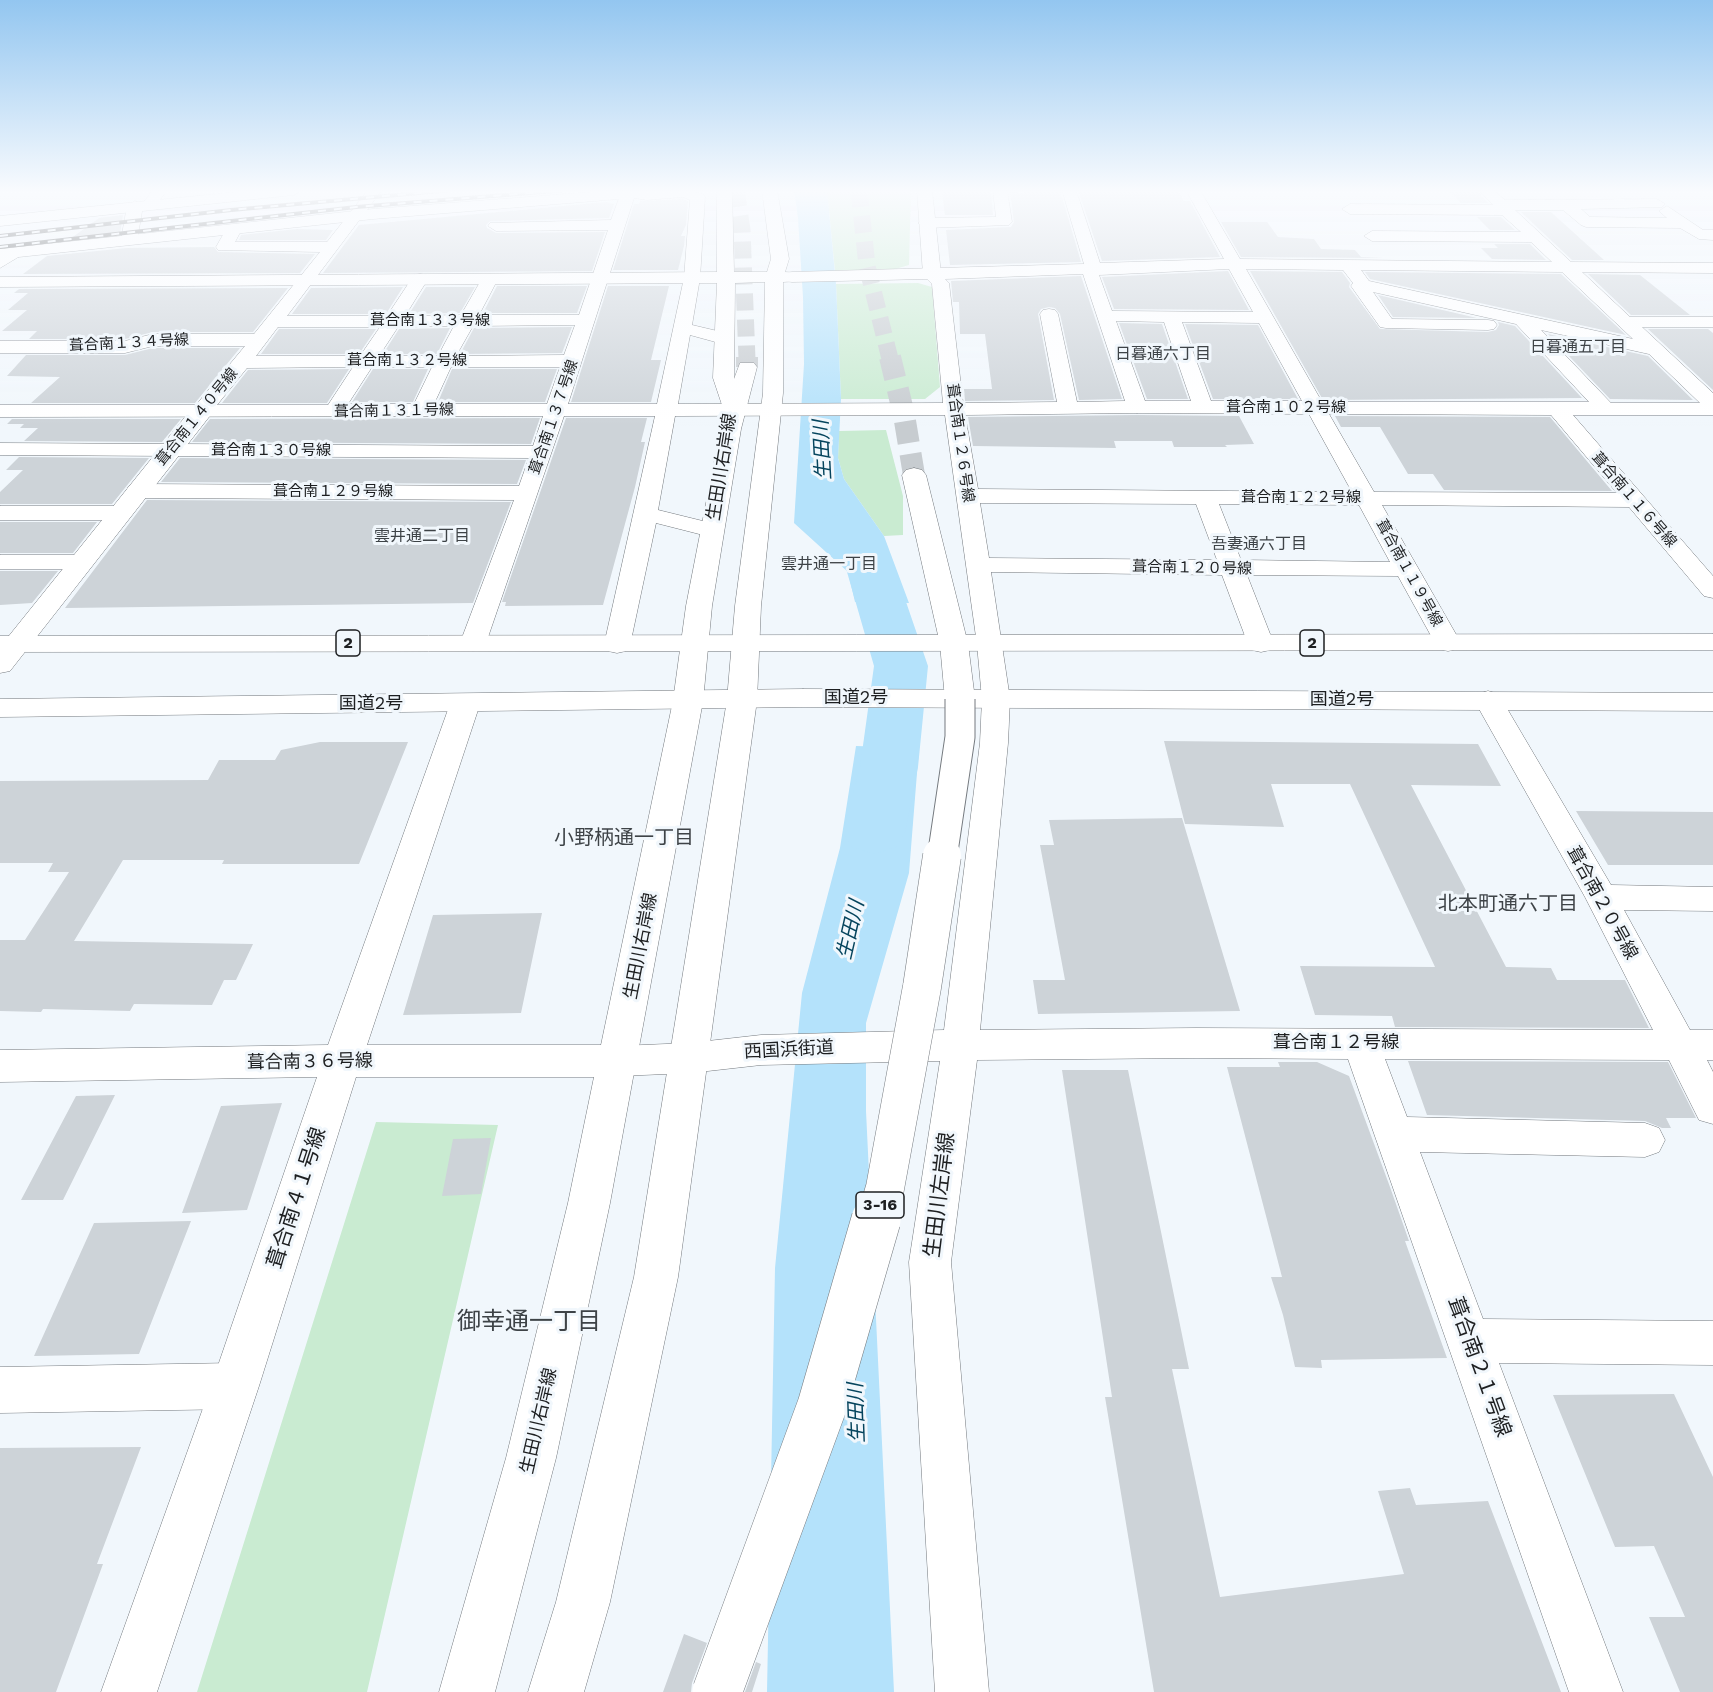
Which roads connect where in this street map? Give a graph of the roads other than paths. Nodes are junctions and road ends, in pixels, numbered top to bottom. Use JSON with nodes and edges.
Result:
{"nodes":[{"id":1,"x":315,"y":269,"type":"edge"},
{"id":2,"x":603,"y":269,"type":"edge"},
{"id":3,"x":693,"y":269,"type":"edge"},
{"id":4,"x":726,"y":269,"type":"edge"},
{"id":5,"x":771,"y":269,"type":"edge"},
{"id":6,"x":782,"y":269,"type":"edge"},
{"id":7,"x":932,"y":269,"type":"edge"},
{"id":8,"x":1092,"y":269,"type":"joint"},
{"id":9,"x":1237,"y":269,"type":"edge"},
{"id":10,"x":1351,"y":269,"type":"edge"},
{"id":11,"x":1570,"y":269,"type":"edge"},
{"id":12,"x":932,"y":274,"type":"junction"},
{"id":13,"x":726,"y":277,"type":"junction"},
{"id":14,"x":783,"y":277,"type":"junction"},
{"id":15,"x":600,"y":278,"type":"junction"},
{"id":16,"x":692,"y":278,"type":"junction"},
{"id":17,"x":420,"y":279,"type":"junction"},
{"id":18,"x":490,"y":279,"type":"junction"},
{"id":19,"x":307,"y":280,"type":"junction"},
{"id":20,"x":0,"y":282,"type":"edge"},
{"id":21,"x":1364,"y":286,"type":"junction"},
{"id":22,"x":1049,"y":314,"type":"dead end"},
{"id":23,"x":1107,"y":316,"type":"junction"},
{"id":24,"x":1171,"y":317,"type":"junction"},
{"id":25,"x":1265,"y":318,"type":"junction"},
{"id":26,"x":467,"y":320,"type":"junction"},
{"id":27,"x":586,"y":320,"type":"junction"},
{"id":28,"x":392,"y":321,"type":"junction"},
{"id":29,"x":273,"y":322,"type":"junction"},
{"id":30,"x":1525,"y":322,"type":"junction"},
{"id":31,"x":1626,"y":322,"type":"junction"},
{"id":32,"x":1713,"y":322,"type":"edge"},
{"id":33,"x":682,"y":328,"type":"junction"},
{"id":34,"x":723,"y":338,"type":"junction"},
{"id":35,"x":259,"y":340,"type":"junction"},
{"id":36,"x":0,"y":347,"type":"edge"},
{"id":37,"x":1658,"y":350,"type":"junction"},
{"id":38,"x":365,"y":361,"type":"junction"},
{"id":39,"x":444,"y":361,"type":"junction"},
{"id":40,"x":573,"y":361,"type":"junction"},
{"id":41,"x":241,"y":362,"type":"junction"},
{"id":42,"x":747,"y":367,"type":"tunnel mouth"},
{"id":43,"x":1713,"y":404,"type":"edge"},
{"id":44,"x":1137,"y":407,"type":"junction"},
{"id":45,"x":1203,"y":407,"type":"junction"},
{"id":46,"x":1556,"y":407,"type":"junction"},
{"id":47,"x":1605,"y":407,"type":"junction"},
{"id":48,"x":954,"y":408,"type":"junction"},
{"id":49,"x":1068,"y":408,"type":"junction"},
{"id":50,"x":1317,"y":408,"type":"junction"},
{"id":51,"x":1713,"y":409,"type":"edge"},
{"id":52,"x":557,"y":410,"type":"junction"},
{"id":53,"x":668,"y":410,"type":"junction"},
{"id":54,"x":734,"y":410,"type":"junction"},
{"id":55,"x":779,"y":410,"type":"junction"},
{"id":56,"x":377,"y":411,"type":"junction"},
{"id":57,"x":420,"y":411,"type":"junction"},
{"id":58,"x":201,"y":412,"type":"junction"},
{"id":59,"x":333,"y":412,"type":"junction"},
{"id":60,"x":5,"y":416,"type":"edge"},
{"id":61,"x":0,"y":449,"type":"edge"},
{"id":62,"x":171,"y":451,"type":"junction"},
{"id":63,"x":355,"y":452,"type":"junction"},
{"id":64,"x":542,"y":452,"type":"junction"},
{"id":65,"x":914,"y":475,"type":"tunnel mouth"},
{"id":66,"x":137,"y":491,"type":"junction"},
{"id":67,"x":528,"y":493,"type":"junction"},
{"id":68,"x":969,"y":496,"type":"junction"},
{"id":69,"x":1204,"y":498,"type":"junction"},
{"id":70,"x":1367,"y":499,"type":"junction"},
{"id":71,"x":1632,"y":500,"type":"junction"},
{"id":72,"x":0,"y":513,"type":"edge"},
{"id":73,"x":120,"y":513,"type":"junction"},
{"id":74,"x":646,"y":514,"type":"junction"},
{"id":75,"x":711,"y":530,"type":"junction"},
{"id":76,"x":0,"y":562,"type":"edge"},
{"id":77,"x":81,"y":562,"type":"junction"},
{"id":78,"x":976,"y":565,"type":"junction"},
{"id":79,"x":1232,"y":568,"type":"junction"},
{"id":80,"x":1407,"y":569,"type":"junction"},
{"id":81,"x":1713,"y":591,"type":"edge"},
{"id":82,"x":1713,"y":642,"type":"edge"},
{"id":83,"x":8,"y":643,"type":"edge"},
{"id":84,"x":473,"y":643,"type":"junction"},
{"id":85,"x":1448,"y":643,"type":"junction"},
{"id":86,"x":695,"y":644,"type":"junction"},
{"id":87,"x":746,"y":644,"type":"junction"},
{"id":88,"x":954,"y":644,"type":"junction"},
{"id":89,"x":990,"y":644,"type":"junction"},
{"id":90,"x":1261,"y":644,"type":"junction"},
{"id":91,"x":617,"y":645,"type":"junction"},
{"id":92,"x":0,"y":665,"type":"edge"},
{"id":93,"x":978,"y":699,"type":"junction"},
{"id":94,"x":742,"y":700,"type":"junction"},
{"id":95,"x":1488,"y":700,"type":"junction"},
{"id":96,"x":688,"y":701,"type":"junction"},
{"id":97,"x":1713,"y":702,"type":"edge"},
{"id":98,"x":465,"y":704,"type":"junction"},
{"id":99,"x":0,"y":708,"type":"edge"},
{"id":100,"x":1601,"y":897,"type":"junction"},
{"id":101,"x":1713,"y":899,"type":"edge"},
{"id":102,"x":1360,"y":1043,"type":"junction"},
{"id":103,"x":1677,"y":1045,"type":"junction"},
{"id":104,"x":1713,"y":1045,"type":"edge"},
{"id":105,"x":960,"y":1047,"type":"junction"},
{"id":106,"x":690,"y":1058,"type":"junction"},
{"id":107,"x":342,"y":1061,"type":"junction"},
{"id":108,"x":619,"y":1061,"type":"junction"},
{"id":109,"x":0,"y":1066,"type":"edge"},
{"id":110,"x":1713,"y":1108,"type":"edge"},
{"id":111,"x":1395,"y":1134,"type":"junction"},
{"id":112,"x":1645,"y":1140,"type":"dead end"},
{"id":113,"x":1469,"y":1341,"type":"junction"},
{"id":114,"x":1713,"y":1343,"type":"edge"},
{"id":115,"x":235,"y":1386,"type":"junction"},
{"id":116,"x":0,"y":1390,"type":"edge"},
{"id":117,"x":129,"y":1692,"type":"edge"},
{"id":118,"x":467,"y":1692,"type":"edge"},
{"id":119,"x":556,"y":1692,"type":"edge"},
{"id":120,"x":717,"y":1692,"type":"edge"},
{"id":121,"x":962,"y":1692,"type":"edge"},
{"id":122,"x":1596,"y":1692,"type":"edge"}],
"edges":[{"from":1,"to":19,"type":"street","name":"葺合南１４０号線"},
{"from":2,"to":15,"type":"street","name":"葺合南１３７号線"},
{"from":3,"to":16,"type":"street"},
{"from":4,"to":13,"type":"main road","name":"生田川右岸線"},
{"from":5,"to":14,"type":"main road"},
{"from":6,"to":14,"type":"main road"},
{"from":7,"to":12,"type":"main road","name":"葺合南１２６号線"},
{"from":8,"to":12,"type":"street"},
{"from":8,"to":23,"type":"street"},
{"from":9,"to":25,"type":"street","name":"葺合南１１９号線"},
{"from":10,"to":21,"type":"street"},
{"from":11,"to":31,"type":"street"},
{"from":12,"to":14,"type":"street"},
{"from":12,"to":48,"type":"street","name":"葺合南１２６号線"},
{"from":13,"to":14,"type":"main road"},
{"from":13,"to":16,"type":"main road"},
{"from":13,"to":34,"type":"main road","name":"生田川右岸線"},
{"from":14,"to":55,"type":"main road"},
{"from":15,"to":16,"type":"main road"},
{"from":15,"to":18,"type":"main road"},
{"from":15,"to":27,"type":"street","name":"葺合南１３７号線"},
{"from":16,"to":33,"type":"street"},
{"from":17,"to":18,"type":"main road"},
{"from":17,"to":19,"type":"main road"},
{"from":17,"to":28,"type":"street"},
{"from":18,"to":26,"type":"street"},
{"from":19,"to":20,"type":"main road"},
{"from":19,"to":29,"type":"street","name":"葺合南１４０号線"},
{"from":21,"to":30,"type":"street"},
{"from":21,"to":30,"type":"street"},
{"from":22,"to":49,"type":"street"},
{"from":23,"to":24,"type":"street"},
{"from":23,"to":44,"type":"street"},
{"from":24,"to":25,"type":"street"},
{"from":24,"to":45,"type":"street"},
{"from":25,"to":50,"type":"street","name":"葺合南１１９号線"},
{"from":26,"to":27,"type":"street","name":"葺合南１３３号線"},
{"from":26,"to":28,"type":"street","name":"葺合南１３３号線"},
{"from":26,"to":39,"type":"street"},
{"from":27,"to":40,"type":"street","name":"葺合南１３７号線"},
{"from":28,"to":29,"type":"street","name":"葺合南１３３号線"},
{"from":28,"to":38,"type":"street"},
{"from":29,"to":35,"type":"street","name":"葺合南１４０号線"},
{"from":30,"to":37,"type":"street"},
{"from":30,"to":47,"type":"street"},
{"from":31,"to":32,"type":"street"},
{"from":31,"to":37,"type":"street"},
{"from":33,"to":34,"type":"street"},
{"from":33,"to":53,"type":"street"},
{"from":34,"to":54,"type":"main road","name":"生田川右岸線"},
{"from":35,"to":36,"type":"street","name":"葺合南１３４号線"},
{"from":35,"to":41,"type":"street","name":"葺合南１４０号線"},
{"from":37,"to":43,"type":"street"},
{"from":38,"to":39,"type":"street","name":"葺合南１３２号線"},
{"from":38,"to":41,"type":"street","name":"葺合南１３２号線"},
{"from":38,"to":59,"type":"street"},
{"from":39,"to":40,"type":"street","name":"葺合南１３２号線"},
{"from":39,"to":57,"type":"street"},
{"from":40,"to":52,"type":"street","name":"葺合南１３７号線"},
{"from":41,"to":58,"type":"street","name":"葺合南１４０号線"},
{"from":42,"to":54,"type":"main road"},
{"from":44,"to":45,"type":"street","name":"葺合南１０２号線"},
{"from":44,"to":49,"type":"street","name":"葺合南１０２号線"},
{"from":45,"to":50,"type":"street","name":"葺合南１０２号線"},
{"from":46,"to":47,"type":"street","name":"葺合南１０２号線"},
{"from":46,"to":50,"type":"street","name":"葺合南１０２号線"},
{"from":46,"to":71,"type":"street","name":"葺合南１１６号線"},
{"from":47,"to":51,"type":"street","name":"葺合南１０２号線"},
{"from":48,"to":49,"type":"street","name":"葺合南１０２号線"},
{"from":48,"to":55,"type":"street","name":"葺合南１０２号線"},
{"from":48,"to":68,"type":"street","name":"葺合南１２６号線"},
{"from":50,"to":70,"type":"street","name":"葺合南１１９号線"},
{"from":52,"to":53,"type":"street","name":"葺合南１３１号線"},
{"from":52,"to":57,"type":"street","name":"葺合南１３１号線"},
{"from":52,"to":64,"type":"street","name":"葺合南１３７号線"},
{"from":53,"to":54,"type":"street","name":"葺合南１３１号線"},
{"from":53,"to":74,"type":"street"},
{"from":54,"to":55,"type":"street","name":"葺合南１３１号線"},
{"from":54,"to":75,"type":"main road","name":"生田川右岸線"},
{"from":55,"to":87,"type":"main road"},
{"from":56,"to":57,"type":"street","name":"葺合南１３１号線"},
{"from":56,"to":59,"type":"street","name":"葺合南１３１号線"},
{"from":56,"to":63,"type":"street"},
{"from":58,"to":59,"type":"street","name":"葺合南１３１号線"},
{"from":58,"to":60,"type":"street","name":"葺合南１３１号線"},
{"from":58,"to":62,"type":"main road","name":"葺合南１４０号線"},
{"from":61,"to":62,"type":"street","name":"葺合南１３０号線"},
{"from":62,"to":63,"type":"street","name":"葺合南１３０号線"},
{"from":62,"to":66,"type":"main road","name":"葺合南１４０号線"},
{"from":63,"to":64,"type":"street","name":"葺合南１３０号線"},
{"from":64,"to":67,"type":"street","name":"葺合南１３７号線"},
{"from":65,"to":88,"type":"main road"},
{"from":66,"to":67,"type":"street","name":"葺合南１２９号線"},
{"from":66,"to":73,"type":"main road","name":"葺合南１４０号線"},
{"from":67,"to":84,"type":"street","name":"葺合南１３７号線"},
{"from":68,"to":69,"type":"street","name":"葺合南１２２号線"},
{"from":68,"to":78,"type":"street","name":"葺合南１２６号線"},
{"from":69,"to":70,"type":"street","name":"葺合南１２２号線"},
{"from":69,"to":79,"type":"street"},
{"from":70,"to":71,"type":"street","name":"葺合南１２２号線"},
{"from":70,"to":80,"type":"street","name":"葺合南１１９号線"},
{"from":71,"to":81,"type":"street","name":"葺合南１１６号線"},
{"from":72,"to":73,"type":"street"},
{"from":73,"to":77,"type":"main road","name":"葺合南１４０号線"},
{"from":74,"to":75,"type":"street"},
{"from":74,"to":91,"type":"street"},
{"from":75,"to":86,"type":"main road","name":"生田川右岸線"},
{"from":76,"to":77,"type":"street"},
{"from":77,"to":83,"type":"main road","name":"葺合南１４０号線"},
{"from":78,"to":79,"type":"street","name":"葺合南１２０号線"},
{"from":78,"to":89,"type":"street","name":"葺合南１２６号線"},
{"from":79,"to":80,"type":"street","name":"葺合南１２０号線"},
{"from":79,"to":90,"type":"street"},
{"from":80,"to":85,"type":"street","name":"葺合南１１９号線"},
{"from":82,"to":85,"type":"main road","number":"2"},
{"from":83,"to":84,"type":"main road","number":"2"},
{"from":83,"to":92,"type":"main road","name":"葺合南１４０号線"},
{"from":84,"to":91,"type":"main road","number":"2"},
{"from":85,"to":90,"type":"main road","number":"2"},
{"from":86,"to":87,"type":"main road","number":"2"},
{"from":86,"to":91,"type":"main road","number":"2"},
{"from":86,"to":96,"type":"main road","name":"生田川右岸線"},
{"from":87,"to":88,"type":"main road","number":"2"},
{"from":87,"to":94,"type":"main road"},
{"from":88,"to":89,"type":"main road","number":"2"},
{"from":88,"to":93,"type":"main road"},
{"from":89,"to":90,"type":"main road","number":"2"},
{"from":89,"to":93,"type":"street","name":"葺合南１２６号線"},
{"from":93,"to":94,"type":"main road","name":"国道2号"},
{"from":93,"to":95,"type":"main road","name":"国道2号"},
{"from":93,"to":105,"type":"street","name":"生田川左岸線"},
{"from":93,"to":120,"type":"main road","number":"3-16","bridge":true},
{"from":94,"to":96,"type":"main road","name":"国道2号"},
{"from":94,"to":106,"type":"main road"},
{"from":95,"to":97,"type":"main road","name":"国道2号"},
{"from":95,"to":100,"type":"street","name":"葺合南２０号線"},
{"from":96,"to":98,"type":"main road","name":"国道2号"},
{"from":96,"to":108,"type":"main road","name":"生田川右岸線"},
{"from":98,"to":99,"type":"main road","name":"国道2号"},
{"from":98,"to":107,"type":"main road","name":"葺合南４１号線"},
{"from":100,"to":101,"type":"street"},
{"from":100,"to":103,"type":"street","name":"葺合南２０号線"},
{"from":102,"to":103,"type":"street","name":"葺合南１２号線"},
{"from":102,"to":105,"type":"street","name":"葺合南１２号線"},
{"from":102,"to":111,"type":"street","name":"葺合南２１号線"},
{"from":103,"to":104,"type":"street","name":"葺合南１２号線"},
{"from":103,"to":110,"type":"street","name":"葺合南２０号線"},
{"from":105,"to":106,"type":"street","name":"西国浜街道"},
{"from":105,"to":121,"type":"street","name":"生田川左岸線"},
{"from":106,"to":108,"type":"street","name":"西国浜街道"},
{"from":106,"to":119,"type":"main road"},
{"from":107,"to":108,"type":"main road","name":"葺合南３６号線"},
{"from":107,"to":109,"type":"main road","name":"葺合南３６号線"},
{"from":107,"to":115,"type":"main road","name":"葺合南４１号線"},
{"from":108,"to":118,"type":"main road","name":"生田川右岸線"},
{"from":111,"to":112,"type":"street"},
{"from":111,"to":113,"type":"street","name":"葺合南２１号線"},
{"from":113,"to":114,"type":"street"},
{"from":113,"to":122,"type":"street","name":"葺合南２１号線"},
{"from":115,"to":116,"type":"street"},
{"from":115,"to":117,"type":"main road","name":"葺合南４１号線"}]}
